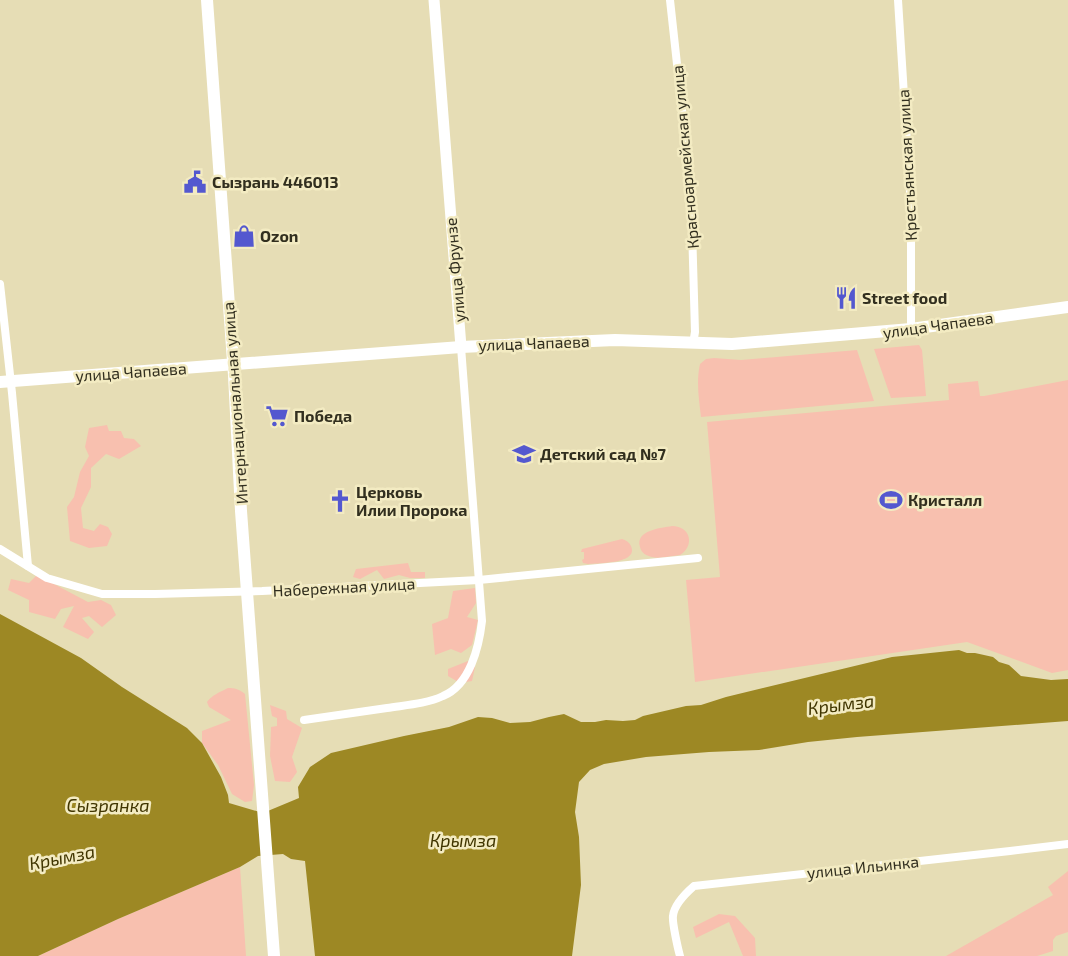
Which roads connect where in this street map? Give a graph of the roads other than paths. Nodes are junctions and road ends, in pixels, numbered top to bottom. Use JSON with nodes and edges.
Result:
{"nodes":[{"id":1,"x":207,"y":0,"type":"edge"},
{"id":2,"x":434,"y":0,"type":"edge"},
{"id":3,"x":670,"y":0,"type":"edge"},
{"id":4,"x":898,"y":0,"type":"edge"},
{"id":5,"x":0,"y":284,"type":"edge"},
{"id":6,"x":1068,"y":307,"type":"edge"},
{"id":7,"x":911,"y":329,"type":"junction"},
{"id":8,"x":693,"y":344,"type":"junction"},
{"id":9,"x":461,"y":346,"type":"junction"},
{"id":10,"x":234,"y":364,"type":"junction"},
{"id":11,"x":5,"y":381,"type":"edge"},
{"id":12,"x":0,"y":548,"type":"edge"},
{"id":13,"x":698,"y":558,"type":"dead end"},
{"id":14,"x":28,"y":566,"type":"junction"},
{"id":15,"x":479,"y":580,"type":"junction"},
{"id":16,"x":247,"y":591,"type":"junction"},
{"id":17,"x":304,"y":720,"type":"dead end"},
{"id":18,"x":1068,"y":844,"type":"edge"},
{"id":19,"x":274,"y":956,"type":"edge"},
{"id":20,"x":680,"y":956,"type":"edge"}],
"edges":[{"from":1,"to":10,"type":"main road","name":"Интернациональная улица"},
{"from":2,"to":9,"type":"street","name":"улица Фрунзе"},
{"from":3,"to":8,"type":"street","name":"Красноармейская улица"},
{"from":4,"to":7,"type":"street","name":"Крестьянская улица"},
{"from":5,"to":11,"type":"street"},
{"from":6,"to":7,"type":"main road","name":"улица Чапаева"},
{"from":7,"to":8,"type":"main road","name":"улица Чапаева"},
{"from":8,"to":9,"type":"main road","name":"улица Чапаева"},
{"from":9,"to":10,"type":"main road","name":"улица Чапаева"},
{"from":9,"to":15,"type":"street","name":"улица Фрунзе"},
{"from":10,"to":11,"type":"main road","name":"улица Чапаева"},
{"from":10,"to":16,"type":"main road","name":"Интернациональная улица"},
{"from":11,"to":14,"type":"street"},
{"from":12,"to":14,"type":"street","name":"Набережная улица"},
{"from":13,"to":15,"type":"street","name":"Набережная улица"},
{"from":14,"to":16,"type":"street","name":"Набережная улица"},
{"from":15,"to":16,"type":"street","name":"Набережная улица"},
{"from":15,"to":17,"type":"street","name":"улица Фрунзе"},
{"from":16,"to":19,"type":"main road","name":"Интернациональная улица"},
{"from":18,"to":20,"type":"street","name":"улица Ильинка"}]}
